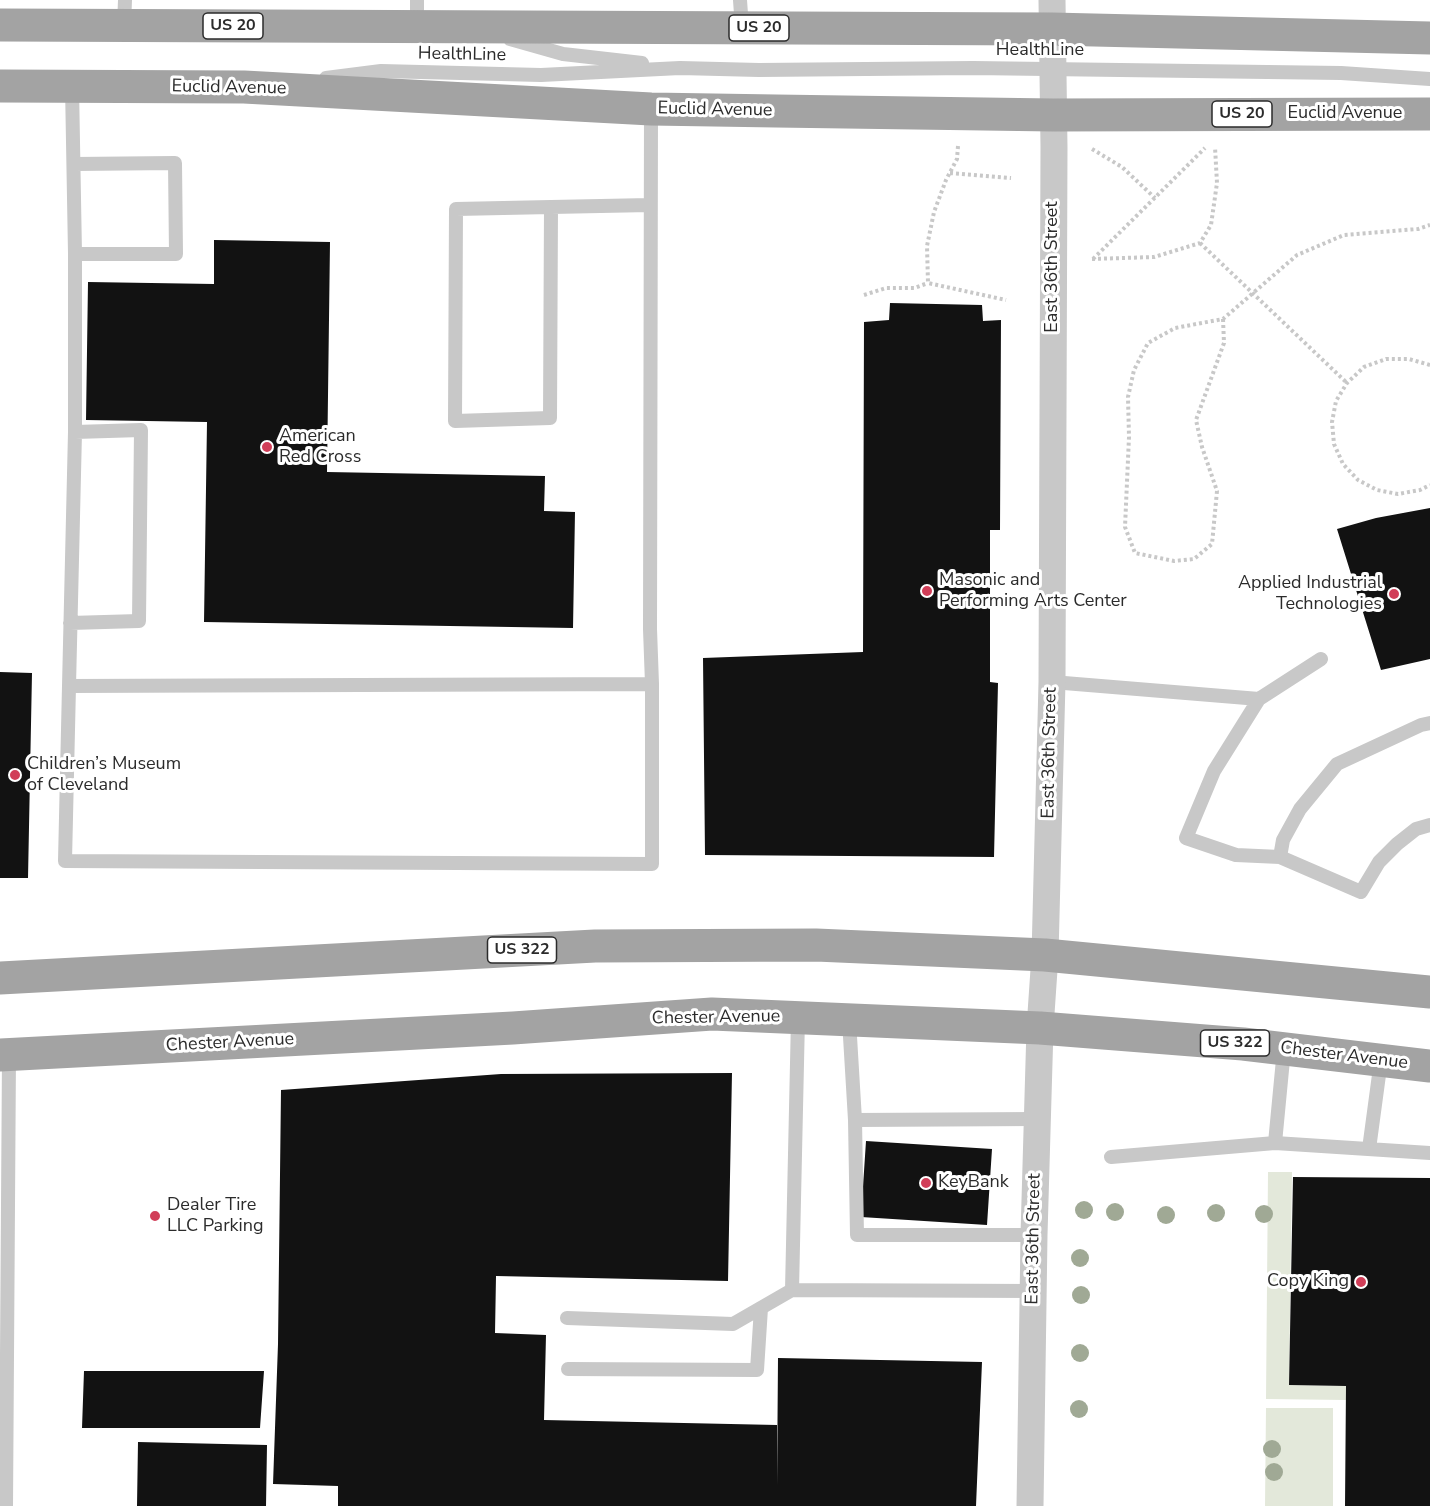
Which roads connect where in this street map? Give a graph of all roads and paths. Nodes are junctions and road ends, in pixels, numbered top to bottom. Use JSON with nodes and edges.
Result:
{"nodes":[{"id":1,"x":124,"y":13,"type":"edge"},
{"id":2,"x":417,"y":13,"type":"edge"},
{"id":3,"x":741,"y":14,"type":"edge"},
{"id":4,"x":1052,"y":14,"type":"edge"},
{"id":5,"x":0,"y":26,"type":"edge"},
{"id":6,"x":465,"y":27,"type":"junction"},
{"id":7,"x":1430,"y":38,"type":"edge"},
{"id":8,"x":680,"y":68,"type":"junction"},
{"id":9,"x":1053,"y":69,"type":"junction"},
{"id":10,"x":1430,"y":77,"type":"edge"},
{"id":11,"x":0,"y":86,"type":"edge"},
{"id":12,"x":72,"y":86,"type":"junction"},
{"id":13,"x":244,"y":87,"type":"junction"},
{"id":14,"x":651,"y":109,"type":"junction"},
{"id":15,"x":1430,"y":114,"type":"edge"},
{"id":16,"x":1053,"y":115,"type":"junction"},
{"id":17,"x":1214,"y":140,"type":"dead end"},
{"id":18,"x":958,"y":142,"type":"dead end"},
{"id":19,"x":1090,"y":147,"type":"dead end"},
{"id":20,"x":1205,"y":148,"type":"dead end"},
{"id":21,"x":74,"y":164,"type":"junction"},
{"id":22,"x":950,"y":173,"type":"junction"},
{"id":23,"x":1011,"y":178,"type":"dead end"},
{"id":24,"x":1155,"y":198,"type":"junction"},
{"id":25,"x":650,"y":206,"type":"junction"},
{"id":26,"x":551,"y":207,"type":"junction"},
{"id":27,"x":1430,"y":225,"type":"edge"},
{"id":28,"x":1200,"y":243,"type":"junction"},
{"id":29,"x":75,"y":254,"type":"junction"},
{"id":30,"x":927,"y":283,"type":"junction"},
{"id":31,"x":1251,"y":293,"type":"junction"},
{"id":32,"x":864,"y":295,"type":"dead end"},
{"id":33,"x":1006,"y":300,"type":"dead end"},
{"id":34,"x":1222,"y":319,"type":"junction"},
{"id":35,"x":1430,"y":365,"type":"edge"},
{"id":36,"x":1347,"y":382,"type":"junction"},
{"id":37,"x":75,"y":432,"type":"junction"},
{"id":38,"x":1430,"y":485,"type":"edge"},
{"id":39,"x":70,"y":623,"type":"junction"},
{"id":40,"x":1321,"y":659,"type":"dead end"},
{"id":41,"x":1052,"y":682,"type":"junction"},
{"id":42,"x":652,"y":684,"type":"junction"},
{"id":43,"x":69,"y":686,"type":"junction"},
{"id":44,"x":1259,"y":699,"type":"junction"},
{"id":45,"x":1430,"y":723,"type":"edge"},
{"id":46,"x":1430,"y":825,"type":"edge"},
{"id":47,"x":1280,"y":857,"type":"junction"},
{"id":48,"x":1045,"y":955,"type":"junction"},
{"id":49,"x":0,"y":978,"type":"edge"},
{"id":50,"x":1430,"y":992,"type":"edge"},
{"id":51,"x":798,"y":1018,"type":"junction"},
{"id":52,"x":849,"y":1020,"type":"junction"},
{"id":53,"x":1040,"y":1028,"type":"junction"},
{"id":54,"x":1284,"y":1049,"type":"junction"},
{"id":55,"x":5,"y":1054,"type":"edge"},
{"id":56,"x":1381,"y":1060,"type":"junction"},
{"id":57,"x":1430,"y":1066,"type":"edge"},
{"id":58,"x":1037,"y":1119,"type":"junction"},
{"id":59,"x":855,"y":1120,"type":"junction"},
{"id":60,"x":1275,"y":1143,"type":"junction"},
{"id":61,"x":1369,"y":1149,"type":"junction"},
{"id":62,"x":1430,"y":1153,"type":"edge"},
{"id":63,"x":1111,"y":1157,"type":"dead end"},
{"id":64,"x":1034,"y":1235,"type":"junction"},
{"id":65,"x":792,"y":1290,"type":"junction"},
{"id":66,"x":1033,"y":1292,"type":"junction"},
{"id":67,"x":761,"y":1308,"type":"junction"},
{"id":68,"x":567,"y":1318,"type":"dead end"},
{"id":69,"x":4,"y":1325,"type":"edge"},
{"id":70,"x":568,"y":1369,"type":"dead end"},
{"id":71,"x":6,"y":1506,"type":"edge"},
{"id":72,"x":1030,"y":1506,"type":"edge"}],
"edges":[{"from":1,"to":2,"type":"main road","number":"US 20"},
{"from":1,"to":5,"type":"main road","number":"US 20"},
{"from":2,"to":6,"type":"main road","number":"US 20"},
{"from":3,"to":4,"type":"main road","number":"US 20"},
{"from":3,"to":6,"type":"main road","number":"US 20"},
{"from":4,"to":7,"type":"main road","number":"US 20"},
{"from":4,"to":9,"type":"street","name":"East 36th Street"},
{"from":6,"to":8,"type":"lane","name":"HealthLine"},
{"from":8,"to":9,"type":"lane","name":"HealthLine"},
{"from":8,"to":13,"type":"lane","name":"HealthLine"},
{"from":9,"to":10,"type":"lane","name":"HealthLine"},
{"from":9,"to":16,"type":"street","name":"East 36th Street"},
{"from":11,"to":12,"type":"main road","name":"Euclid Avenue","number":"US 20"},
{"from":12,"to":13,"type":"main road","name":"Euclid Avenue","number":"US 20"},
{"from":12,"to":21,"type":"lane"},
{"from":13,"to":14,"type":"main road","name":"Euclid Avenue","number":"US 20"},
{"from":14,"to":16,"type":"main road","name":"Euclid Avenue","number":"US 20"},
{"from":14,"to":25,"type":"lane"},
{"from":15,"to":16,"type":"main road","name":"Euclid Avenue","number":"US 20"},
{"from":16,"to":41,"type":"street","name":"East 36th Street"},
{"from":17,"to":28,"type":"path"},
{"from":18,"to":22,"type":"path"},
{"from":19,"to":24,"type":"path"},
{"from":20,"to":24,"type":"path"},
{"from":21,"to":29,"type":"lane"},
{"from":21,"to":29,"type":"lane"},
{"from":22,"to":23,"type":"path"},
{"from":22,"to":30,"type":"path"},
{"from":24,"to":28,"type":"path"},
{"from":25,"to":26,"type":"lane"},
{"from":25,"to":42,"type":"lane"},
{"from":26,"to":26,"type":"lane"},
{"from":27,"to":31,"type":"path"},
{"from":28,"to":31,"type":"path"},
{"from":29,"to":37,"type":"lane"},
{"from":30,"to":32,"type":"path"},
{"from":30,"to":33,"type":"path"},
{"from":31,"to":34,"type":"path"},
{"from":31,"to":36,"type":"path"},
{"from":34,"to":34,"type":"path"},
{"from":35,"to":36,"type":"path"},
{"from":36,"to":38,"type":"path"},
{"from":37,"to":39,"type":"lane"},
{"from":37,"to":39,"type":"lane"},
{"from":39,"to":43,"type":"lane"},
{"from":40,"to":44,"type":"lane"},
{"from":41,"to":44,"type":"lane"},
{"from":41,"to":48,"type":"street","name":"East 36th Street"},
{"from":42,"to":43,"type":"lane"},
{"from":42,"to":43,"type":"lane"},
{"from":44,"to":47,"type":"lane"},
{"from":45,"to":47,"type":"lane"},
{"from":46,"to":47,"type":"lane"},
{"from":48,"to":49,"type":"main road","number":"US 322"},
{"from":48,"to":50,"type":"main road","number":"US 322"},
{"from":48,"to":53,"type":"street","name":"East 36th Street"},
{"from":51,"to":52,"type":"main road","name":"Chester Avenue","number":"US 322"},
{"from":51,"to":55,"type":"main road","name":"Chester Avenue","number":"US 322"},
{"from":51,"to":65,"type":"lane"},
{"from":52,"to":53,"type":"main road","name":"Chester Avenue","number":"US 322"},
{"from":52,"to":59,"type":"lane"},
{"from":53,"to":54,"type":"main road","name":"Chester Avenue","number":"US 322"},
{"from":53,"to":58,"type":"street","name":"East 36th Street"},
{"from":54,"to":56,"type":"main road","name":"Chester Avenue","number":"US 322"},
{"from":54,"to":60,"type":"lane"},
{"from":55,"to":69,"type":"lane"},
{"from":56,"to":57,"type":"main road","name":"Chester Avenue","number":"US 322"},
{"from":56,"to":61,"type":"lane"},
{"from":58,"to":59,"type":"lane"},
{"from":58,"to":64,"type":"street","name":"East 36th Street"},
{"from":59,"to":64,"type":"lane"},
{"from":60,"to":61,"type":"lane"},
{"from":60,"to":63,"type":"lane"},
{"from":61,"to":62,"type":"lane"},
{"from":64,"to":66,"type":"street","name":"East 36th Street"},
{"from":65,"to":66,"type":"lane"},
{"from":65,"to":67,"type":"lane"},
{"from":66,"to":72,"type":"street","name":"East 36th Street"},
{"from":67,"to":68,"type":"lane"},
{"from":67,"to":70,"type":"lane"},
{"from":69,"to":71,"type":"lane"}]}
